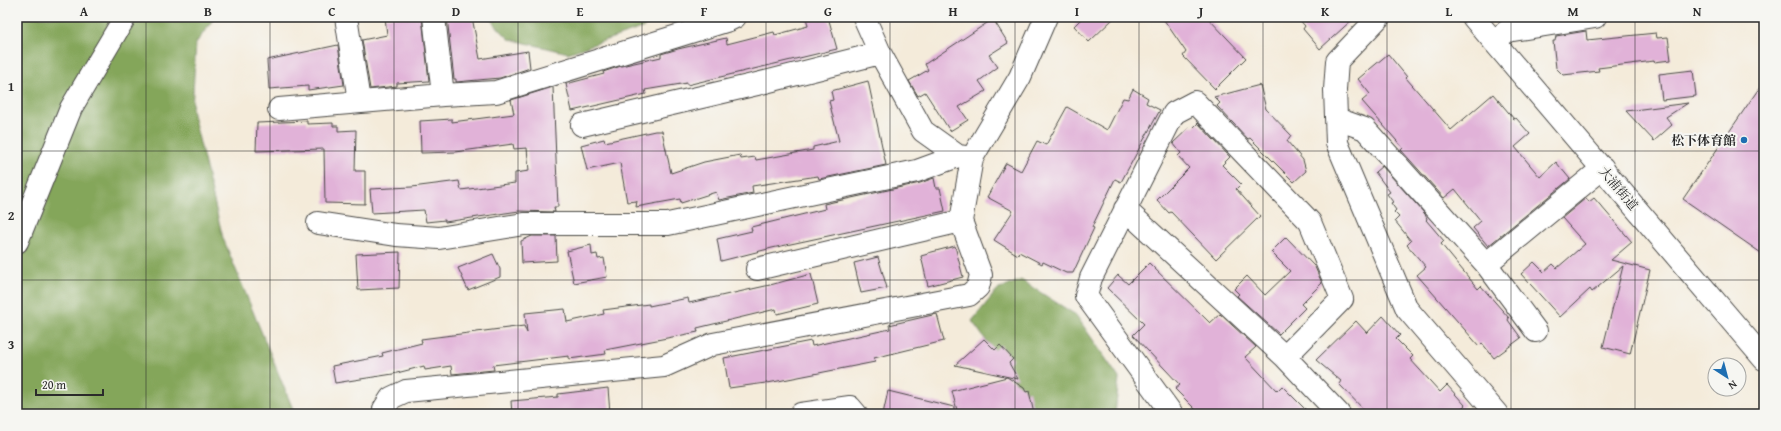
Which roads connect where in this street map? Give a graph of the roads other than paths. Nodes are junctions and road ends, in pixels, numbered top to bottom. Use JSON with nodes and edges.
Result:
{"nodes":[{"id":1,"x":125,"y":17,"type":"edge"},
{"id":2,"x":346,"y":17,"type":"edge"},
{"id":3,"x":434,"y":17,"type":"edge"},
{"id":4,"x":735,"y":17,"type":"edge"},
{"id":5,"x":864,"y":17,"type":"edge"},
{"id":6,"x":1380,"y":17,"type":"edge"},
{"id":7,"x":1473,"y":17,"type":"edge"},
{"id":8,"x":1595,"y":17,"type":"edge"},
{"id":9,"x":1044,"y":18,"type":"edge"},
{"id":10,"x":1495,"y":41,"type":"junction"},
{"id":11,"x":880,"y":53,"type":"junction"},
{"id":12,"x":443,"y":95,"type":"junction"},
{"id":13,"x":359,"y":102,"type":"junction"},
{"id":14,"x":280,"y":109,"type":"dead end"},
{"id":15,"x":1337,"y":120,"type":"junction"},
{"id":16,"x":582,"y":125,"type":"dead end"},
{"id":17,"x":965,"y":157,"type":"junction"},
{"id":18,"x":1603,"y":168,"type":"junction"},
{"id":19,"x":1125,"y":210,"type":"junction"},
{"id":20,"x":961,"y":221,"type":"junction"},
{"id":21,"x":318,"y":223,"type":"dead end"},
{"id":22,"x":17,"y":242,"type":"edge"},
{"id":23,"x":1486,"y":264,"type":"junction"},
{"id":24,"x":757,"y":269,"type":"dead end"},
{"id":25,"x":1536,"y":332,"type":"dead end"},
{"id":26,"x":1285,"y":357,"type":"junction"},
{"id":27,"x":1764,"y":359,"type":"edge"},
{"id":28,"x":385,"y":414,"type":"edge"},
{"id":29,"x":801,"y":414,"type":"edge"},
{"id":30,"x":856,"y":414,"type":"edge"},
{"id":31,"x":1172,"y":414,"type":"edge"},
{"id":32,"x":1339,"y":414,"type":"edge"},
{"id":33,"x":1498,"y":414,"type":"edge"}],
"edges":[{"from":1,"to":22,"type":"street"},
{"from":2,"to":13,"type":"street"},
{"from":3,"to":12,"type":"street"},
{"from":4,"to":12,"type":"street"},
{"from":5,"to":11,"type":"street"},
{"from":6,"to":15,"type":"street"},
{"from":7,"to":10,"type":"street","name":"大浦街道"},
{"from":8,"to":10,"type":"street"},
{"from":9,"to":17,"type":"street"},
{"from":10,"to":18,"type":"street","name":"大浦街道"},
{"from":11,"to":16,"type":"street"},
{"from":11,"to":17,"type":"street"},
{"from":12,"to":13,"type":"street"},
{"from":13,"to":14,"type":"street"},
{"from":15,"to":23,"type":"street"},
{"from":15,"to":33,"type":"street"},
{"from":17,"to":20,"type":"street"},
{"from":17,"to":21,"type":"street"},
{"from":18,"to":23,"type":"street"},
{"from":18,"to":27,"type":"street","name":"大浦街道"},
{"from":19,"to":26,"type":"street"},
{"from":19,"to":26,"type":"street"},
{"from":19,"to":31,"type":"street"},
{"from":20,"to":24,"type":"street"},
{"from":20,"to":28,"type":"street"},
{"from":23,"to":25,"type":"street"},
{"from":26,"to":32,"type":"street"},
{"from":29,"to":30,"type":"street"}]}
